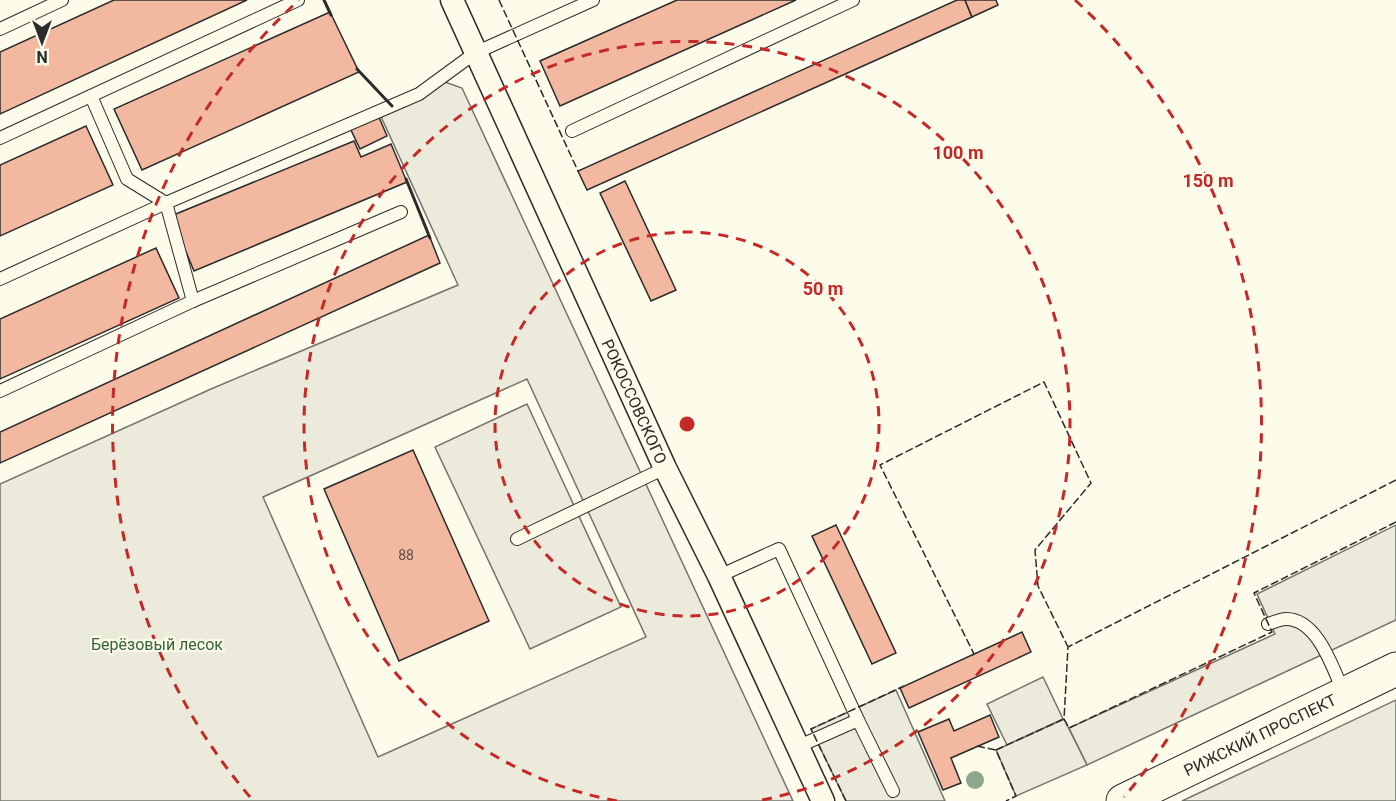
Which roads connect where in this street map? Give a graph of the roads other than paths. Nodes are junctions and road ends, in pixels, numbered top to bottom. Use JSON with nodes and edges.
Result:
{"nodes":[{"id":1,"x":62,"y":0,"type":"edge"},
{"id":2,"x":298,"y":0,"type":"edge"},
{"id":3,"x":452,"y":0,"type":"edge"},
{"id":4,"x":593,"y":0,"type":"edge"},
{"id":5,"x":853,"y":0,"type":"edge"},
{"id":6,"x":0,"y":29,"type":"edge"},
{"id":7,"x":475,"y":53,"type":"junction"},
{"id":8,"x":91,"y":96,"type":"junction"},
{"id":9,"x":572,"y":131,"type":"dead end"},
{"id":10,"x":0,"y":138,"type":"edge"},
{"id":11,"x":166,"y":203,"type":"junction"},
{"id":12,"x":401,"y":212,"type":"dead end"},
{"id":13,"x":0,"y":279,"type":"edge"},
{"id":14,"x":193,"y":302,"type":"junction"},
{"id":15,"x":0,"y":392,"type":"edge"},
{"id":16,"x":665,"y":468,"type":"junction"},
{"id":17,"x":517,"y":539,"type":"dead end"},
{"id":18,"x":719,"y":576,"type":"junction"},
{"id":19,"x":1268,"y":624,"type":"dead end"},
{"id":20,"x":1396,"y":669,"type":"edge"},
{"id":21,"x":1345,"y":694,"type":"junction"},
{"id":22,"x":858,"y":720,"type":"junction"},
{"id":23,"x":797,"y":747,"type":"junction"},
{"id":24,"x":893,"y":791,"type":"dead end"},
{"id":25,"x":823,"y":801,"type":"edge"},
{"id":26,"x":1123,"y":801,"type":"edge"}],
"edges":[{"from":1,"to":6,"type":"lane"},
{"from":2,"to":8,"type":"lane"},
{"from":3,"to":7,"type":"street","name":"РОКОССОВСКОГО"},
{"from":4,"to":7,"type":"lane"},
{"from":5,"to":9,"type":"lane"},
{"from":7,"to":11,"type":"lane"},
{"from":7,"to":16,"type":"street","name":"РОКОССОВСКОГО"},
{"from":8,"to":10,"type":"lane"},
{"from":8,"to":11,"type":"lane"},
{"from":11,"to":13,"type":"lane"},
{"from":11,"to":14,"type":"lane"},
{"from":12,"to":14,"type":"lane"},
{"from":14,"to":15,"type":"lane"},
{"from":16,"to":17,"type":"lane"},
{"from":16,"to":18,"type":"street","name":"РОКОССОВСКОГО"},
{"from":18,"to":22,"type":"lane"},
{"from":18,"to":23,"type":"street","name":"РОКОССОВСКОГО"},
{"from":19,"to":21,"type":"lane"},
{"from":20,"to":21,"type":"highway","name":"РИЖСКИЙ ПРОСПЕКТ"},
{"from":21,"to":26,"type":"highway","name":"РИЖСКИЙ ПРОСПЕКТ"},
{"from":22,"to":23,"type":"lane"},
{"from":22,"to":24,"type":"lane"},
{"from":23,"to":25,"type":"street","name":"РОКОССОВСКОГО"}]}
